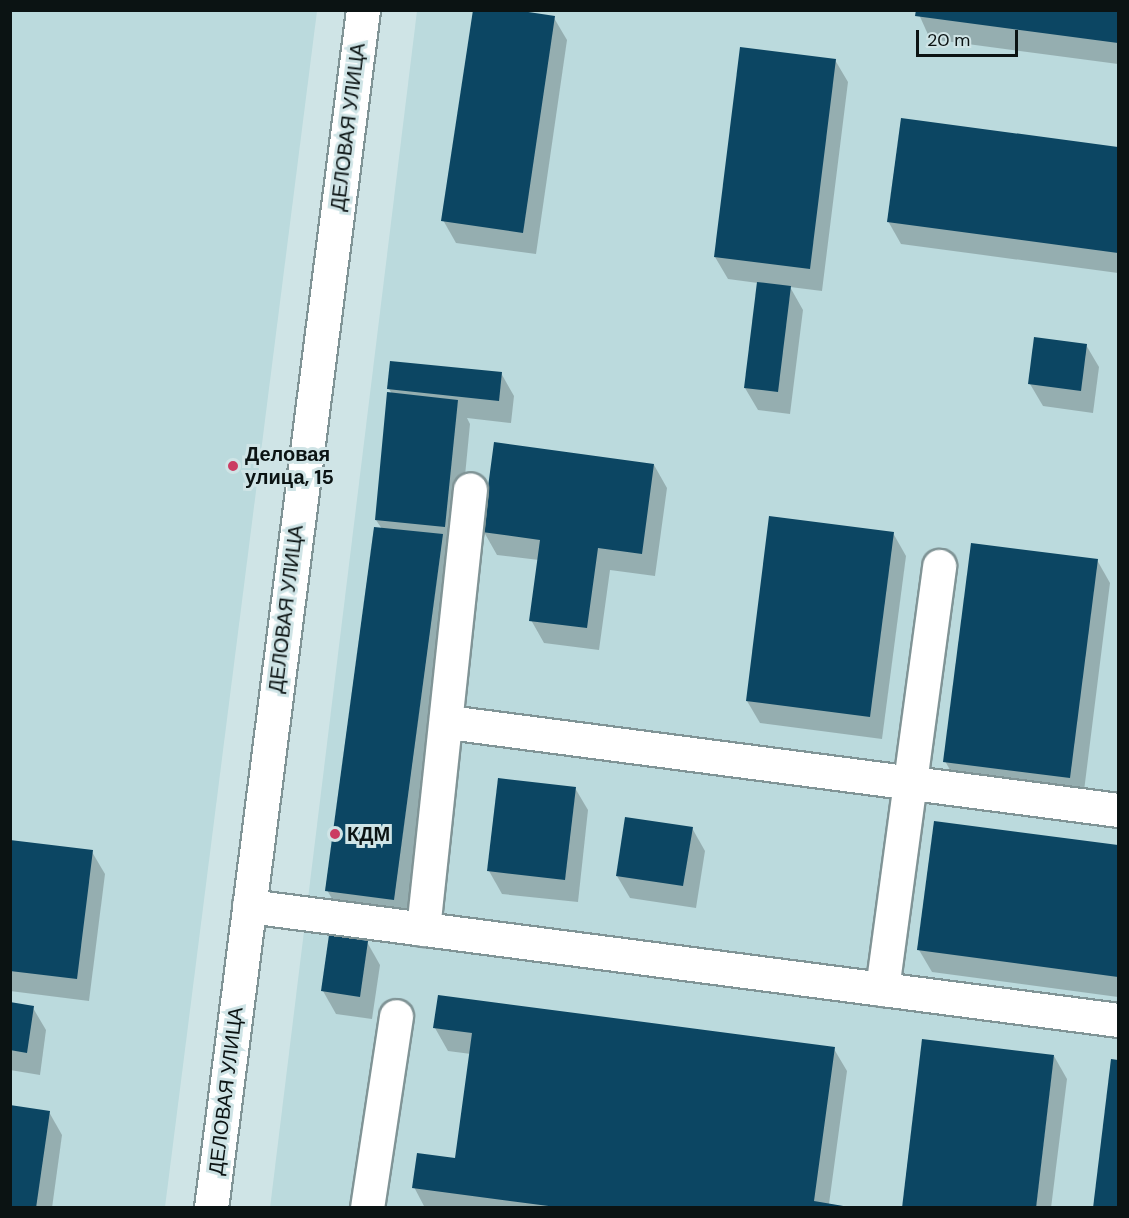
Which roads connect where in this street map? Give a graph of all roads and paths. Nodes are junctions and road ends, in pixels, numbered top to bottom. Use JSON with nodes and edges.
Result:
{"nodes":[{"id":1,"x":363,"y":10,"type":"edge"},
{"id":2,"x":470,"y":490,"type":"dead end"},
{"id":3,"x":939,"y":566,"type":"dead end"},
{"id":4,"x":448,"y":722,"type":"junction"},
{"id":5,"x":910,"y":782,"type":"junction"},
{"id":6,"x":1119,"y":810,"type":"edge"},
{"id":7,"x":249,"y":906,"type":"junction"},
{"id":8,"x":423,"y":929,"type":"junction"},
{"id":9,"x":882,"y":989,"type":"junction"},
{"id":10,"x":396,"y":1016,"type":"dead end"},
{"id":11,"x":1119,"y":1020,"type":"edge"},
{"id":12,"x":211,"y":1208,"type":"edge"},
{"id":13,"x":367,"y":1208,"type":"edge"}],
"edges":[{"from":1,"to":7,"type":"street","name":"ДЕЛОВАЯ УЛИЦА"},
{"from":2,"to":4,"type":"street"},
{"from":3,"to":5,"type":"street"},
{"from":4,"to":5,"type":"street"},
{"from":4,"to":8,"type":"street"},
{"from":5,"to":6,"type":"street"},
{"from":5,"to":9,"type":"street"},
{"from":7,"to":8,"type":"street"},
{"from":7,"to":12,"type":"street","name":"ДЕЛОВАЯ УЛИЦА"},
{"from":8,"to":9,"type":"street"},
{"from":9,"to":11,"type":"street"},
{"from":10,"to":13,"type":"street"}]}
